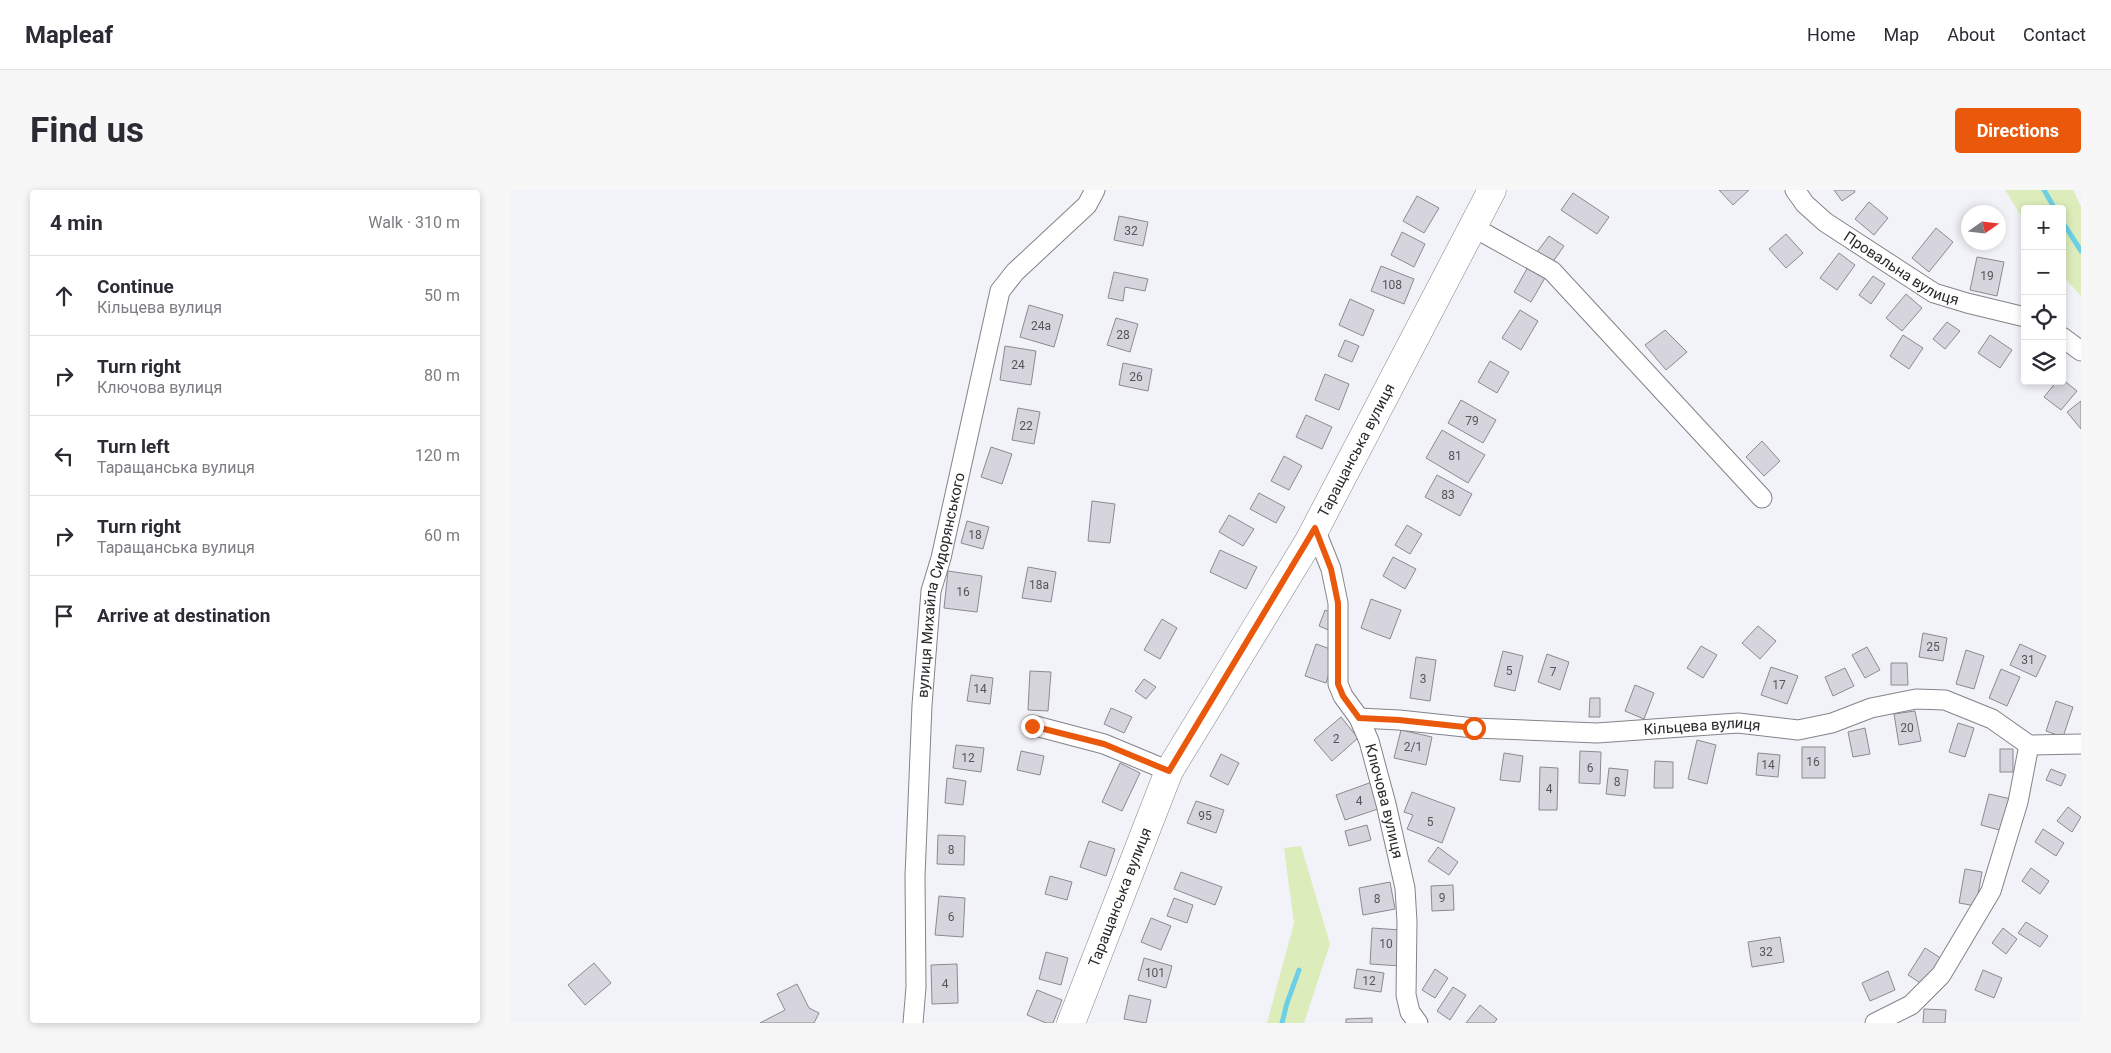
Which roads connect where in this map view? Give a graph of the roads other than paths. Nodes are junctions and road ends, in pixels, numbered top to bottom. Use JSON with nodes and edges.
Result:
{"nodes":[{"id":1,"x":1095,"y":190,"type":"edge"},
{"id":2,"x":1492,"y":190,"type":"edge"},
{"id":3,"x":1796,"y":190,"type":"edge"},
{"id":4,"x":1473,"y":228,"type":"junction"},
{"id":5,"x":2021,"y":316,"type":"edge"},
{"id":6,"x":2066,"y":340,"type":"edge"},
{"id":7,"x":2081,"y":351,"type":"edge"},
{"id":8,"x":1762,"y":498,"type":"dead end"},
{"id":9,"x":1315,"y":528,"type":"junction"},
{"id":10,"x":1359,"y":718,"type":"junction"},
{"id":11,"x":1032,"y":726,"type":"dead end"},
{"id":12,"x":2081,"y":744,"type":"edge"},
{"id":13,"x":2029,"y":745,"type":"junction"},
{"id":14,"x":1169,"y":771,"type":"junction"},
{"id":15,"x":913,"y":1023,"type":"edge"},
{"id":16,"x":1071,"y":1023,"type":"edge"},
{"id":17,"x":1418,"y":1023,"type":"edge"},
{"id":18,"x":1875,"y":1023,"type":"edge"}],
"edges":[{"from":1,"to":15,"type":"street","name":"вулиця Михайла Сидорянського"},
{"from":2,"to":4,"type":"main road","name":"Таращанська вулиця"},
{"from":3,"to":5,"type":"street","name":"Провальна вулиця"},
{"from":4,"to":8,"type":"street"},
{"from":4,"to":9,"type":"main road","name":"Таращанська вулиця"},
{"from":6,"to":7,"type":"street"},
{"from":9,"to":10,"type":"street","name":"Ключова вулиця"},
{"from":9,"to":14,"type":"main road","name":"Таращанська вулиця"},
{"from":10,"to":13,"type":"street","name":"Кільцева вулиця"},
{"from":10,"to":17,"type":"street","name":"Ключова вулиця"},
{"from":11,"to":14,"type":"street"},
{"from":12,"to":13,"type":"street"},
{"from":13,"to":18,"type":"street"},
{"from":14,"to":16,"type":"main road","name":"Таращанська вулиця"}]}
